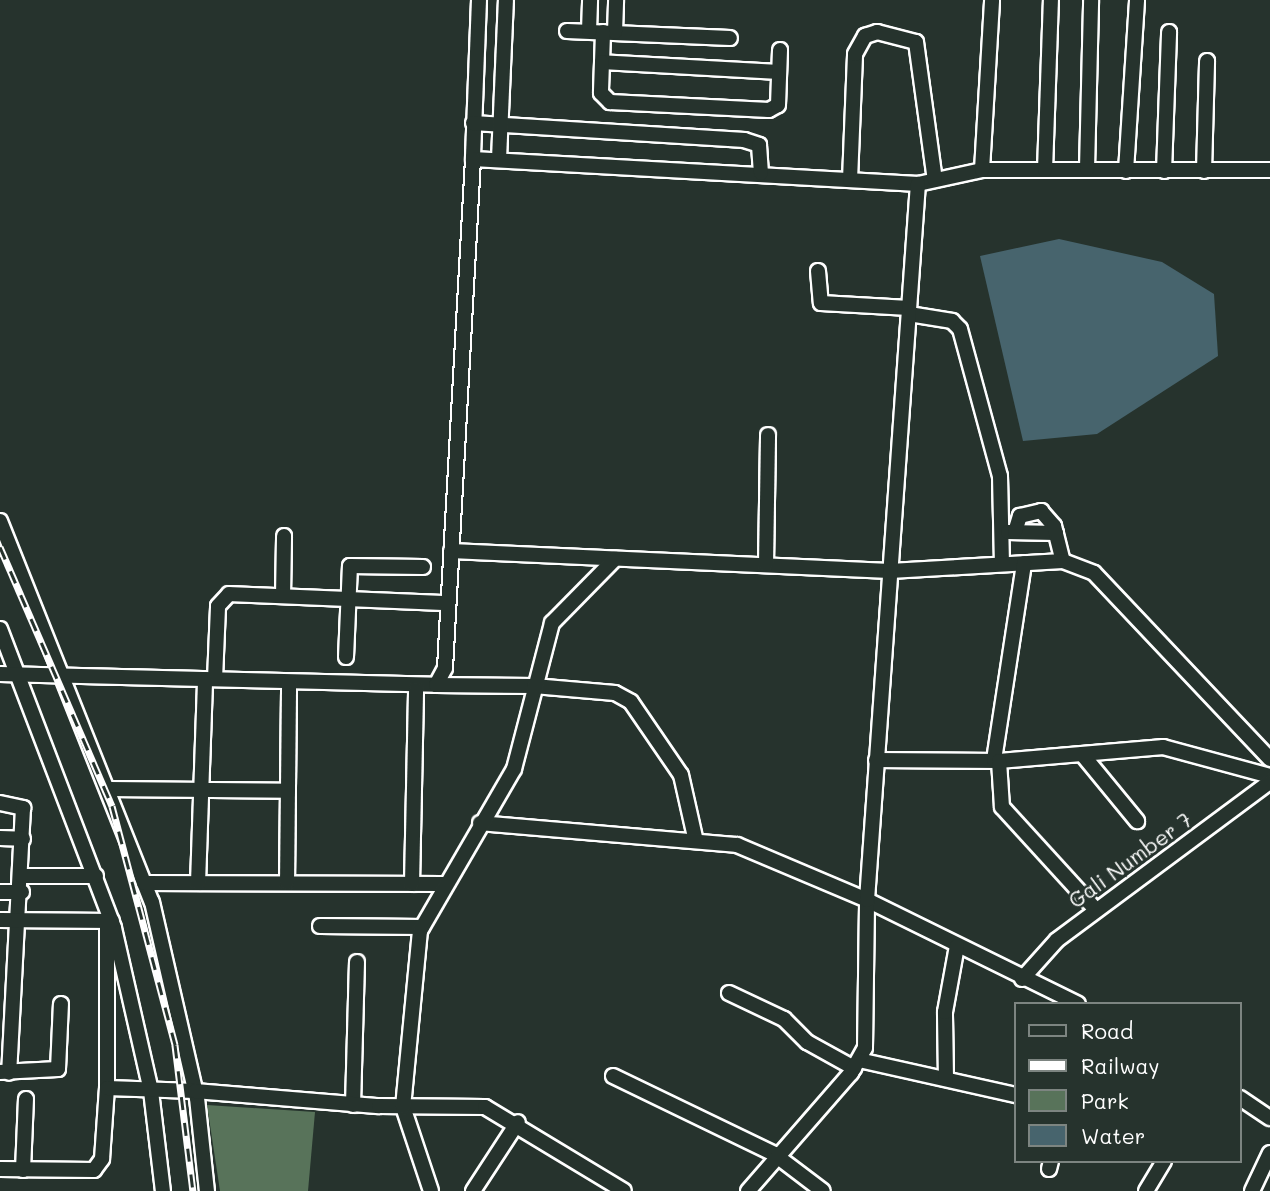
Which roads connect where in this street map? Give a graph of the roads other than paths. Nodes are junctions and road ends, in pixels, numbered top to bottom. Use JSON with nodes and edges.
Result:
{"nodes":[{"id":1,"x":479,"y":0,"type":"edge"},
{"id":2,"x":506,"y":0,"type":"edge"},
{"id":3,"x":590,"y":0,"type":"edge"},
{"id":4,"x":616,"y":0,"type":"edge"},
{"id":5,"x":992,"y":0,"type":"edge"},
{"id":6,"x":1051,"y":0,"type":"edge"},
{"id":7,"x":1091,"y":0,"type":"edge"},
{"id":8,"x":1137,"y":0,"type":"edge"},
{"id":9,"x":567,"y":31,"type":"dead end"},
{"id":10,"x":602,"y":32,"type":"junction"},
{"id":11,"x":1169,"y":32,"type":"dead end"},
{"id":12,"x":730,"y":38,"type":"dead end"},
{"id":13,"x":780,"y":50,"type":"dead end"},
{"id":14,"x":1207,"y":61,"type":"dead end"},
{"id":15,"x":602,"y":62,"type":"junction"},
{"id":16,"x":779,"y":72,"type":"junction"},
{"id":17,"x":473,"y":122,"type":"junction"},
{"id":18,"x":500,"y":124,"type":"junction"},
{"id":19,"x":473,"y":159,"type":"junction"},
{"id":20,"x":499,"y":159,"type":"junction"},
{"id":21,"x":1087,"y":169,"type":"junction"},
{"id":22,"x":982,"y":170,"type":"junction"},
{"id":23,"x":1045,"y":170,"type":"junction"},
{"id":24,"x":1270,"y":170,"type":"edge"},
{"id":25,"x":1126,"y":171,"type":"junction"},
{"id":26,"x":1164,"y":171,"type":"junction"},
{"id":27,"x":1204,"y":171,"type":"junction"},
{"id":28,"x":761,"y":173,"type":"junction"},
{"id":29,"x":850,"y":180,"type":"junction"},
{"id":30,"x":935,"y":180,"type":"junction"},
{"id":31,"x":918,"y":184,"type":"junction"},
{"id":32,"x":818,"y":271,"type":"dead end"},
{"id":33,"x":909,"y":311,"type":"junction"},
{"id":34,"x":768,"y":435,"type":"dead end"},
{"id":35,"x":0,"y":521,"type":"edge"},
{"id":36,"x":1008,"y":532,"type":"junction"},
{"id":37,"x":1056,"y":533,"type":"junction"},
{"id":38,"x":284,"y":536,"type":"dead end"},
{"id":39,"x":451,"y":551,"type":"junction"},
{"id":40,"x":615,"y":559,"type":"junction"},
{"id":41,"x":1063,"y":561,"type":"junction"},
{"id":42,"x":1024,"y":563,"type":"junction"},
{"id":43,"x":1002,"y":564,"type":"junction"},
{"id":44,"x":766,"y":565,"type":"junction"},
{"id":45,"x":423,"y":567,"type":"dead end"},
{"id":46,"x":890,"y":570,"type":"junction"},
{"id":47,"x":283,"y":596,"type":"junction"},
{"id":48,"x":348,"y":599,"type":"junction"},
{"id":49,"x":448,"y":603,"type":"junction"},
{"id":50,"x":0,"y":629,"type":"edge"},
{"id":51,"x":346,"y":657,"type":"dead end"},
{"id":52,"x":0,"y":674,"type":"edge"},
{"id":53,"x":18,"y":675,"type":"junction"},
{"id":54,"x":67,"y":677,"type":"junction"},
{"id":55,"x":210,"y":679,"type":"junction"},
{"id":56,"x":289,"y":682,"type":"junction"},
{"id":57,"x":436,"y":685,"type":"junction"},
{"id":58,"x":534,"y":686,"type":"junction"},
{"id":59,"x":416,"y":689,"type":"junction"},
{"id":60,"x":1082,"y":754,"type":"junction"},
{"id":61,"x":877,"y":760,"type":"junction"},
{"id":62,"x":997,"y":760,"type":"junction"},
{"id":63,"x":1270,"y":760,"type":"edge"},
{"id":64,"x":1270,"y":776,"type":"edge"},
{"id":65,"x":1270,"y":782,"type":"edge"},
{"id":66,"x":109,"y":789,"type":"junction"},
{"id":67,"x":201,"y":790,"type":"junction"},
{"id":68,"x":288,"y":791,"type":"junction"},
{"id":69,"x":0,"y":803,"type":"edge"},
{"id":70,"x":1137,"y":821,"type":"dead end"},
{"id":71,"x":480,"y":823,"type":"junction"},
{"id":72,"x":695,"y":837,"type":"junction"},
{"id":73,"x":0,"y":838,"type":"edge"},
{"id":74,"x":23,"y":839,"type":"junction"},
{"id":75,"x":22,"y":876,"type":"junction"},
{"id":76,"x":96,"y":876,"type":"junction"},
{"id":77,"x":144,"y":883,"type":"junction"},
{"id":78,"x":198,"y":883,"type":"junction"},
{"id":79,"x":287,"y":883,"type":"junction"},
{"id":80,"x":412,"y":884,"type":"junction"},
{"id":81,"x":444,"y":884,"type":"junction"},
{"id":82,"x":0,"y":892,"type":"edge"},
{"id":83,"x":22,"y":892,"type":"junction"},
{"id":84,"x":867,"y":900,"type":"junction"},
{"id":85,"x":1096,"y":909,"type":"junction"},
{"id":86,"x":0,"y":920,"type":"edge"},
{"id":87,"x":20,"y":921,"type":"junction"},
{"id":88,"x":110,"y":921,"type":"junction"},
{"id":89,"x":320,"y":926,"type":"dead end"},
{"id":90,"x":422,"y":927,"type":"junction"},
{"id":91,"x":957,"y":946,"type":"junction"},
{"id":92,"x":358,"y":962,"type":"dead end"},
{"id":93,"x":1022,"y":979,"type":"junction"},
{"id":94,"x":729,"y":993,"type":"dead end"},
{"id":95,"x":1074,"y":1002,"type":"edge"},
{"id":96,"x":61,"y":1004,"type":"dead end"},
{"id":97,"x":857,"y":1064,"type":"junction"},
{"id":98,"x":4,"y":1073,"type":"edge"},
{"id":99,"x":613,"y":1076,"type":"dead end"},
{"id":100,"x":946,"y":1079,"type":"junction"},
{"id":101,"x":107,"y":1088,"type":"junction"},
{"id":102,"x":151,"y":1091,"type":"junction"},
{"id":103,"x":195,"y":1091,"type":"junction"},
{"id":104,"x":1014,"y":1095,"type":"edge"},
{"id":105,"x":26,"y":1099,"type":"dead end"},
{"id":106,"x":1242,"y":1099,"type":"edge"},
{"id":107,"x":353,"y":1105,"type":"junction"},
{"id":108,"x":403,"y":1107,"type":"junction"},
{"id":109,"x":1268,"y":1113,"type":"edge"},
{"id":110,"x":519,"y":1122,"type":"junction"},
{"id":111,"x":1270,"y":1153,"type":"edge"},
{"id":112,"x":774,"y":1154,"type":"junction"},
{"id":113,"x":1163,"y":1163,"type":"edge"},
{"id":114,"x":0,"y":1169,"type":"edge"},
{"id":115,"x":23,"y":1170,"type":"junction"},
{"id":116,"x":163,"y":1191,"type":"edge"},
{"id":117,"x":207,"y":1191,"type":"edge"},
{"id":118,"x":431,"y":1191,"type":"edge"},
{"id":119,"x":472,"y":1191,"type":"edge"},
{"id":120,"x":624,"y":1191,"type":"edge"},
{"id":121,"x":748,"y":1191,"type":"edge"},
{"id":122,"x":823,"y":1191,"type":"edge"},
{"id":123,"x":1146,"y":1191,"type":"edge"},
{"id":124,"x":1252,"y":1191,"type":"edge"}],
"edges":[{"from":1,"to":17,"type":"street"},
{"from":2,"to":18,"type":"street"},
{"from":3,"to":10,"type":"street"},
{"from":4,"to":10,"type":"street"},
{"from":5,"to":22,"type":"street"},
{"from":6,"to":23,"type":"street"},
{"from":7,"to":21,"type":"street"},
{"from":8,"to":25,"type":"street"},
{"from":9,"to":10,"type":"street"},
{"from":10,"to":12,"type":"street"},
{"from":10,"to":15,"type":"street"},
{"from":11,"to":26,"type":"street"},
{"from":13,"to":16,"type":"street"},
{"from":14,"to":27,"type":"street"},
{"from":15,"to":16,"type":"street"},
{"from":15,"to":16,"type":"street"},
{"from":17,"to":18,"type":"street"},
{"from":17,"to":19,"type":"street"},
{"from":18,"to":20,"type":"street"},
{"from":18,"to":28,"type":"street"},
{"from":19,"to":20,"type":"street"},
{"from":19,"to":39,"type":"street"},
{"from":20,"to":28,"type":"street"},
{"from":21,"to":23,"type":"street"},
{"from":21,"to":25,"type":"street"},
{"from":22,"to":23,"type":"street"},
{"from":22,"to":30,"type":"street"},
{"from":24,"to":27,"type":"street"},
{"from":25,"to":26,"type":"street"},
{"from":26,"to":27,"type":"street"},
{"from":28,"to":29,"type":"street"},
{"from":29,"to":30,"type":"street"},
{"from":29,"to":31,"type":"street"},
{"from":30,"to":31,"type":"street"},
{"from":31,"to":33,"type":"street"},
{"from":32,"to":33,"type":"street"},
{"from":33,"to":36,"type":"street"},
{"from":33,"to":46,"type":"street"},
{"from":34,"to":44,"type":"street"},
{"from":35,"to":54,"type":"street"},
{"from":36,"to":37,"type":"street"},
{"from":36,"to":37,"type":"street"},
{"from":36,"to":43,"type":"street"},
{"from":37,"to":41,"type":"street"},
{"from":38,"to":47,"type":"street"},
{"from":39,"to":40,"type":"street"},
{"from":39,"to":49,"type":"street"},
{"from":40,"to":44,"type":"street"},
{"from":40,"to":58,"type":"street"},
{"from":41,"to":42,"type":"street"},
{"from":41,"to":63,"type":"street"},
{"from":42,"to":43,"type":"street"},
{"from":42,"to":62,"type":"street"},
{"from":43,"to":46,"type":"street"},
{"from":44,"to":46,"type":"street"},
{"from":45,"to":48,"type":"street"},
{"from":46,"to":61,"type":"street"},
{"from":47,"to":48,"type":"street"},
{"from":47,"to":55,"type":"street"},
{"from":48,"to":49,"type":"street"},
{"from":48,"to":51,"type":"street"},
{"from":49,"to":57,"type":"street"},
{"from":50,"to":53,"type":"street"},
{"from":52,"to":53,"type":"street"},
{"from":53,"to":54,"type":"street"},
{"from":53,"to":76,"type":"street"},
{"from":54,"to":55,"type":"street"},
{"from":54,"to":66,"type":"street"},
{"from":55,"to":56,"type":"street"},
{"from":55,"to":67,"type":"street"},
{"from":56,"to":59,"type":"street"},
{"from":56,"to":68,"type":"street"},
{"from":57,"to":58,"type":"street"},
{"from":57,"to":59,"type":"street"},
{"from":58,"to":71,"type":"street"},
{"from":58,"to":72,"type":"street"},
{"from":59,"to":80,"type":"street"},
{"from":60,"to":62,"type":"street"},
{"from":60,"to":64,"type":"street"},
{"from":60,"to":70,"type":"street"},
{"from":61,"to":62,"type":"street"},
{"from":61,"to":84,"type":"street"},
{"from":62,"to":85,"type":"street"},
{"from":65,"to":85,"type":"street","name":"Gali Number 7"},
{"from":66,"to":67,"type":"street"},
{"from":66,"to":77,"type":"street"},
{"from":67,"to":68,"type":"street"},
{"from":67,"to":78,"type":"street"},
{"from":68,"to":79,"type":"street"},
{"from":69,"to":74,"type":"street"},
{"from":71,"to":72,"type":"street"},
{"from":71,"to":81,"type":"street"},
{"from":72,"to":84,"type":"street"},
{"from":73,"to":74,"type":"street"},
{"from":74,"to":75,"type":"street"},
{"from":75,"to":76,"type":"street"},
{"from":75,"to":83,"type":"street"},
{"from":76,"to":88,"type":"street"},
{"from":77,"to":78,"type":"street"},
{"from":77,"to":103,"type":"street"},
{"from":78,"to":79,"type":"street"},
{"from":79,"to":80,"type":"street"},
{"from":80,"to":81,"type":"street"},
{"from":81,"to":90,"type":"street"},
{"from":82,"to":83,"type":"street"},
{"from":83,"to":87,"type":"street"},
{"from":84,"to":91,"type":"street"},
{"from":84,"to":97,"type":"street"},
{"from":85,"to":93,"type":"street","name":"Gali Number 7"},
{"from":86,"to":87,"type":"street"},
{"from":87,"to":88,"type":"street"},
{"from":87,"to":98,"type":"street"},
{"from":88,"to":101,"type":"street"},
{"from":88,"to":102,"type":"street"},
{"from":89,"to":90,"type":"street"},
{"from":90,"to":108,"type":"street"},
{"from":91,"to":93,"type":"street"},
{"from":91,"to":100,"type":"street"},
{"from":92,"to":107,"type":"street"},
{"from":93,"to":95,"type":"street"},
{"from":94,"to":97,"type":"street"},
{"from":96,"to":98,"type":"street"},
{"from":97,"to":100,"type":"street"},
{"from":97,"to":112,"type":"street"},
{"from":99,"to":112,"type":"street"},
{"from":100,"to":104,"type":"street"},
{"from":101,"to":102,"type":"street"},
{"from":101,"to":115,"type":"street"},
{"from":102,"to":103,"type":"street"},
{"from":102,"to":116,"type":"street"},
{"from":103,"to":107,"type":"street"},
{"from":103,"to":117,"type":"street"},
{"from":105,"to":115,"type":"street"},
{"from":106,"to":109,"type":"street"},
{"from":107,"to":108,"type":"street"},
{"from":108,"to":110,"type":"street"},
{"from":108,"to":118,"type":"street"},
{"from":110,"to":119,"type":"street"},
{"from":110,"to":120,"type":"street"},
{"from":111,"to":124,"type":"street"},
{"from":112,"to":121,"type":"street"},
{"from":112,"to":122,"type":"street"},
{"from":113,"to":123,"type":"street"},
{"from":114,"to":115,"type":"street"}]}
